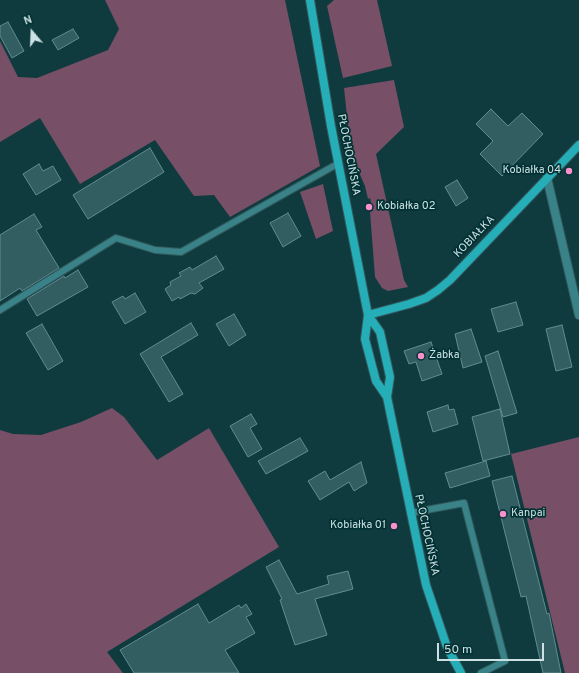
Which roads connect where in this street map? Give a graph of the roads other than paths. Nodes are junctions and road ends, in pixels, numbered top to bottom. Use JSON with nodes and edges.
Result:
{"nodes":[{"id":1,"x":310,"y":0,"type":"edge"},
{"id":2,"x":579,"y":145,"type":"edge"},
{"id":3,"x":339,"y":163,"type":"junction"},
{"id":4,"x":547,"y":178,"type":"junction"},
{"id":5,"x":0,"y":310,"type":"edge"},
{"id":6,"x":368,"y":315,"type":"junction"},
{"id":7,"x":579,"y":315,"type":"edge"},
{"id":8,"x":387,"y":396,"type":"junction"},
{"id":9,"x":410,"y":513,"type":"junction"},
{"id":10,"x":461,"y":673,"type":"edge"},
{"id":11,"x":480,"y":673,"type":"edge"}],
"edges":[{"from":1,"to":3,"type":"main road","name":"PŁOCHOCIŃSKA"},
{"from":2,"to":4,"type":"main road","name":"KOBIAŁKA"},
{"from":3,"to":5,"type":"lane"},
{"from":3,"to":6,"type":"main road","name":"PŁOCHOCIŃSKA"},
{"from":4,"to":6,"type":"main road","name":"KOBIAŁKA"},
{"from":4,"to":7,"type":"street"},
{"from":6,"to":8,"type":"main road","name":"PŁOCHOCIŃSKA"},
{"from":6,"to":8,"type":"main road","name":"PŁOCHOCIŃSKA"},
{"from":8,"to":9,"type":"main road","name":"PŁOCHOCIŃSKA"},
{"from":9,"to":10,"type":"main road","name":"PŁOCHOCIŃSKA"},
{"from":9,"to":11,"type":"lane"}]}
